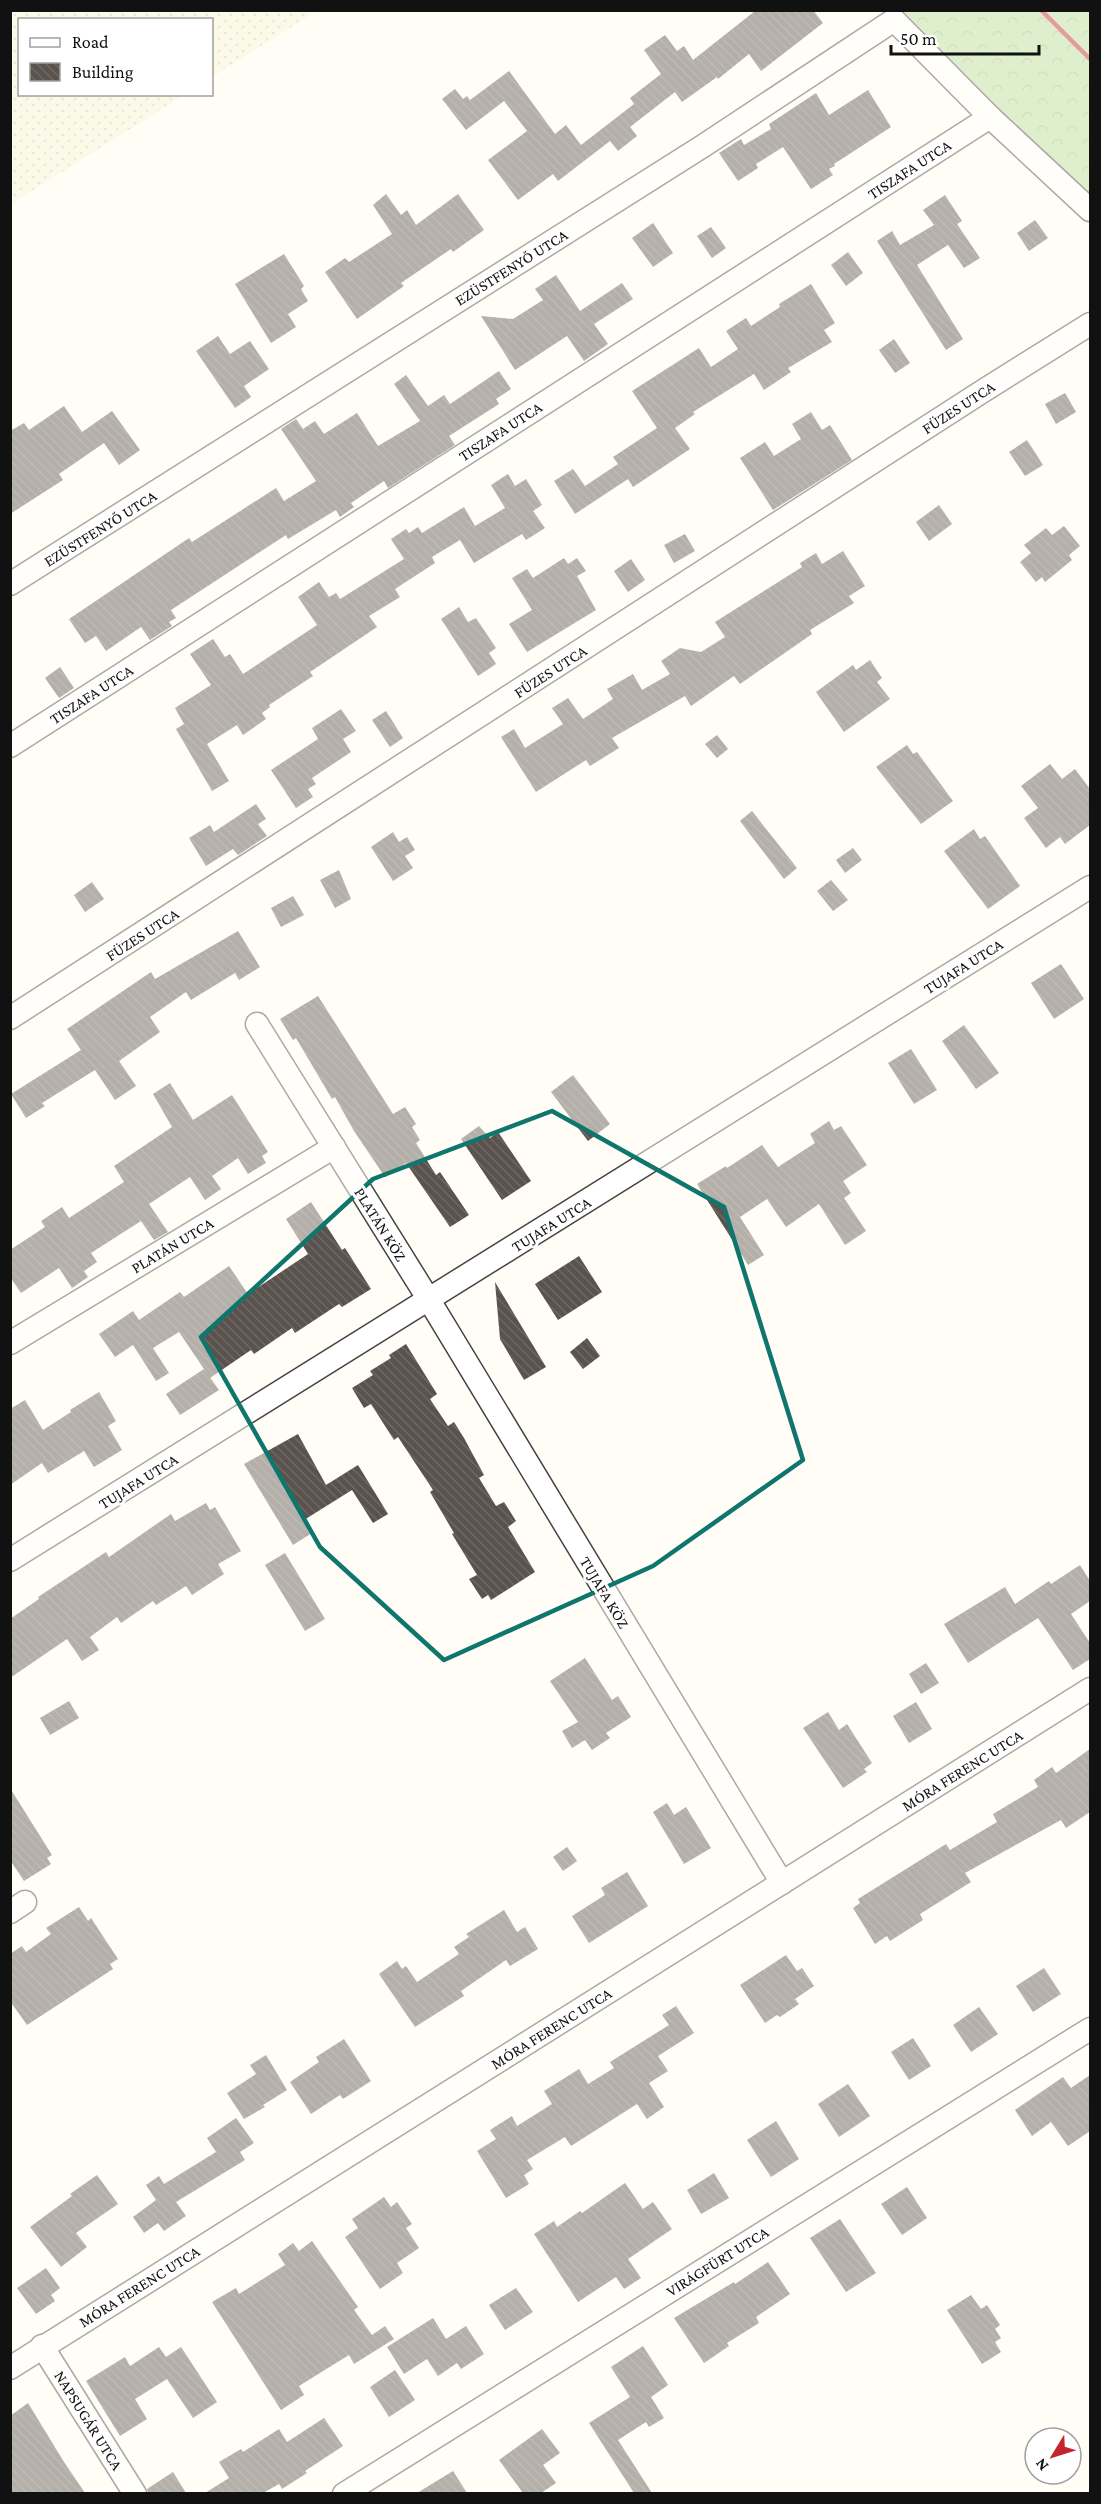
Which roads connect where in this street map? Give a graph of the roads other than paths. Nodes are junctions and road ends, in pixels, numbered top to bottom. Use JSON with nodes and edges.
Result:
{"nodes":[{"id":1,"x":990,"y":117,"type":"junction"},
{"id":2,"x":1090,"y":210,"type":"edge"},
{"id":3,"x":1090,"y":324,"type":"edge"},
{"id":4,"x":10,"y":585,"type":"edge"},
{"id":5,"x":10,"y":746,"type":"edge"},
{"id":6,"x":1090,"y":887,"type":"edge"},
{"id":7,"x":10,"y":1018,"type":"edge"},
{"id":8,"x":256,"y":1024,"type":"dead end"},
{"id":9,"x":334,"y":1147,"type":"junction"},
{"id":10,"x":429,"y":1300,"type":"junction"},
{"id":11,"x":10,"y":1343,"type":"edge"},
{"id":12,"x":10,"y":1560,"type":"edge"},
{"id":13,"x":1090,"y":1689,"type":"edge"},
{"id":14,"x":782,"y":1883,"type":"junction"},
{"id":15,"x":1090,"y":2029,"type":"edge"},
{"id":16,"x":42,"y":2346,"type":"junction"},
{"id":17,"x":10,"y":2368,"type":"edge"},
{"id":18,"x":135,"y":2493,"type":"edge"},
{"id":19,"x":345,"y":2493,"type":"edge"}],
"edges":[{"from":1,"to":2,"type":"street"},
{"from":1,"to":4,"type":"street","name":"EZÜSTFENYŐ UTCA"},
{"from":1,"to":5,"type":"street","name":"TISZAFA UTCA"},
{"from":3,"to":7,"type":"street","name":"FÜZES UTCA"},
{"from":6,"to":10,"type":"street","name":"TUJAFA UTCA"},
{"from":8,"to":9,"type":"street","name":"PLATÁN KÖZ"},
{"from":9,"to":10,"type":"street","name":"PLATÁN KÖZ"},
{"from":9,"to":11,"type":"street","name":"PLATÁN UTCA"},
{"from":10,"to":12,"type":"street","name":"TUJAFA UTCA"},
{"from":10,"to":14,"type":"street","name":"TUJAFA KÖZ"},
{"from":13,"to":14,"type":"street","name":"MÓRA FERENC UTCA"},
{"from":14,"to":16,"type":"street","name":"MÓRA FERENC UTCA"},
{"from":15,"to":19,"type":"street","name":"VIRÁGFÜRT UTCA"},
{"from":16,"to":17,"type":"street","name":"MÓRA FERENC UTCA"},
{"from":16,"to":18,"type":"street","name":"NAPSUGÁR UTCA"}]}
